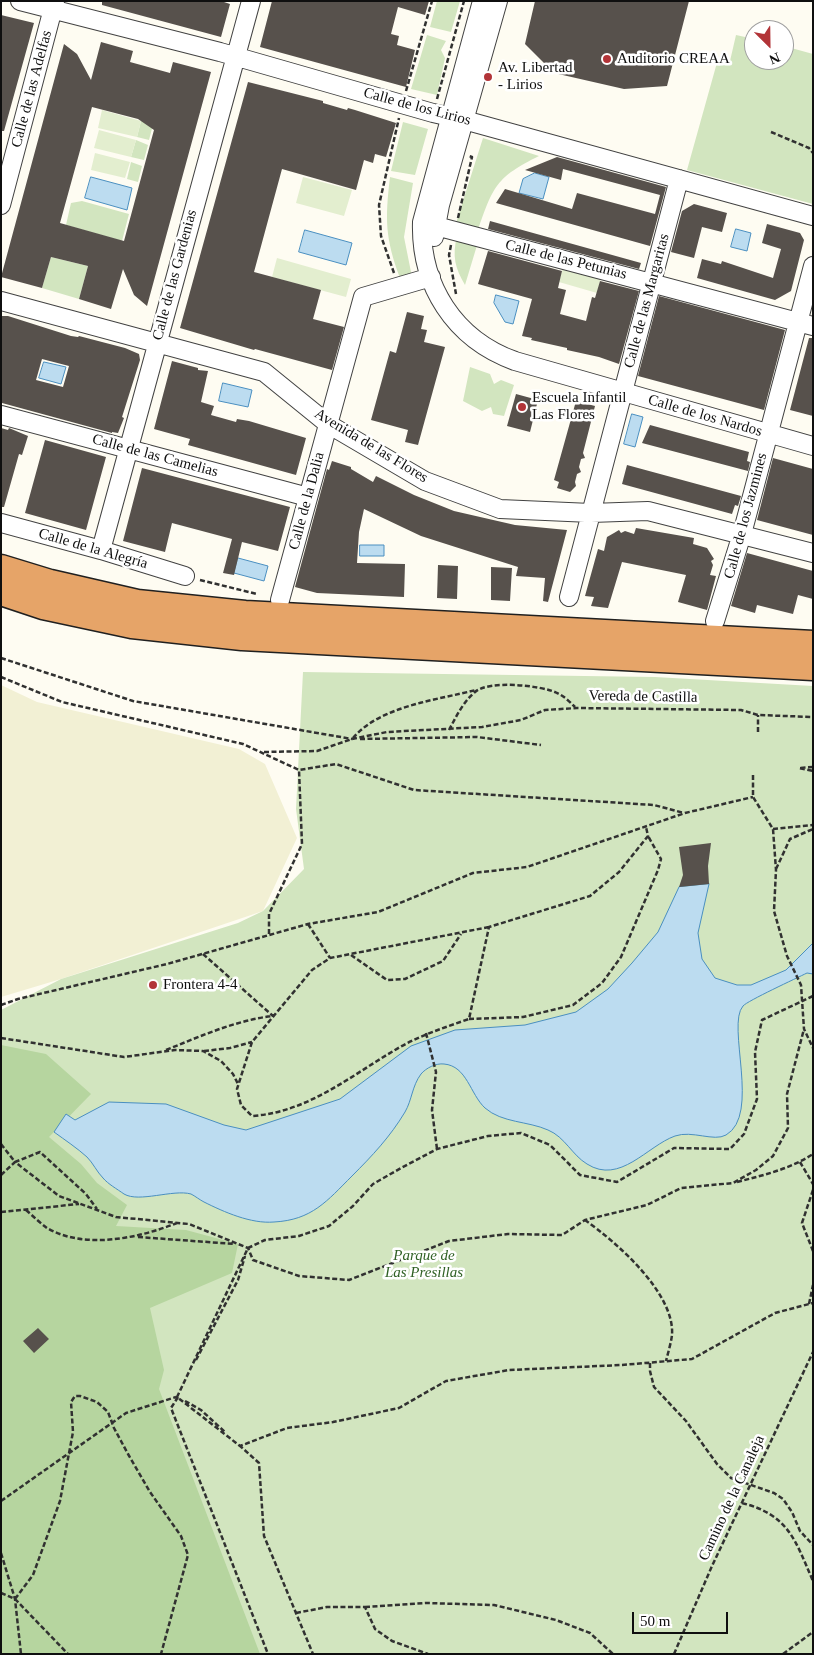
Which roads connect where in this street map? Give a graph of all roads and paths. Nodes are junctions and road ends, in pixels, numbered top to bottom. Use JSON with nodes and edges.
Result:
{"nodes":[{"id":1,"x":20,"y":1,"type":"edge"},
{"id":2,"x":251,"y":1,"type":"edge"},
{"id":3,"x":432,"y":1,"type":"edge"},
{"id":4,"x":482,"y":1,"type":"edge"},
{"id":5,"x":498,"y":1,"type":"edge"},
{"id":6,"x":54,"y":6,"type":"edge"},
{"id":7,"x":236,"y":57,"type":"junction"},
{"id":8,"x":402,"y":104,"type":"junction"},
{"id":9,"x":457,"y":118,"type":"junction"},
{"id":10,"x":771,"y":132,"type":"dead end"},
{"id":11,"x":813,"y":152,"type":"edge"},
{"id":12,"x":679,"y":179,"type":"junction"},
{"id":13,"x":1,"y":205,"type":"edge"},
{"id":14,"x":813,"y":216,"type":"edge"},
{"id":15,"x":436,"y":226,"type":"junction"},
{"id":16,"x":813,"y":266,"type":"edge"},
{"id":17,"x":431,"y":277,"type":"junction"},
{"id":18,"x":652,"y":282,"type":"junction"},
{"id":19,"x":400,"y":286,"type":"junction"},
{"id":20,"x":1,"y":301,"type":"edge"},
{"id":21,"x":805,"y":324,"type":"edge"},
{"id":22,"x":156,"y":343,"type":"junction"},
{"id":23,"x":624,"y":392,"type":"junction"},
{"id":24,"x":1,"y":415,"type":"edge"},
{"id":25,"x":328,"y":424,"type":"junction"},
{"id":26,"x":768,"y":434,"type":"junction"},
{"id":27,"x":813,"y":446,"type":"edge"},
{"id":28,"x":128,"y":448,"type":"junction"},
{"id":29,"x":308,"y":497,"type":"junction"},
{"id":30,"x":591,"y":513,"type":"junction"},
{"id":31,"x":1,"y":523,"type":"edge"},
{"id":32,"x":742,"y":534,"type":"junction"},
{"id":33,"x":101,"y":550,"type":"junction"},
{"id":34,"x":813,"y":553,"type":"edge"},
{"id":35,"x":1,"y":568,"type":"edge"},
{"id":36,"x":185,"y":576,"type":"dead end"},
{"id":37,"x":1,"y":592,"type":"edge"},
{"id":38,"x":569,"y":597,"type":"dead end"},
{"id":39,"x":280,"y":600,"type":"dead end"},
{"id":40,"x":715,"y":621,"type":"dead end"},
{"id":41,"x":813,"y":644,"type":"edge"},
{"id":42,"x":1,"y":658,"type":"edge"},
{"id":43,"x":813,"y":667,"type":"edge"},
{"id":44,"x":1,"y":677,"type":"edge"},
{"id":45,"x":476,"y":690,"type":"junction"},
{"id":46,"x":576,"y":708,"type":"junction"},
{"id":47,"x":758,"y":715,"type":"junction"},
{"id":48,"x":813,"y":717,"type":"edge"},
{"id":49,"x":449,"y":730,"type":"junction"},
{"id":50,"x":758,"y":732,"type":"dead end"},
{"id":51,"x":352,"y":739,"type":"junction"},
{"id":52,"x":541,"y":746,"type":"dead end"},
{"id":53,"x":262,"y":752,"type":"junction"},
{"id":54,"x":813,"y":767,"type":"edge"},
{"id":55,"x":299,"y":770,"type":"junction"},
{"id":56,"x":813,"y":771,"type":"edge"},
{"id":57,"x":753,"y":775,"type":"dead end"},
{"id":58,"x":753,"y":797,"type":"junction"},
{"id":59,"x":685,"y":813,"type":"junction"},
{"id":60,"x":813,"y":824,"type":"edge"},
{"id":61,"x":646,"y":828,"type":"junction"},
{"id":62,"x":773,"y":829,"type":"junction"},
{"id":63,"x":813,"y":829,"type":"edge"},
{"id":64,"x":648,"y":836,"type":"junction"},
{"id":65,"x":776,"y":870,"type":"junction"},
{"id":66,"x":308,"y":924,"type":"junction"},
{"id":67,"x":488,"y":927,"type":"junction"},
{"id":68,"x":462,"y":932,"type":"junction"},
{"id":69,"x":269,"y":934,"type":"junction"},
{"id":70,"x":203,"y":954,"type":"junction"},
{"id":71,"x":351,"y":955,"type":"junction"},
{"id":72,"x":330,"y":958,"type":"junction"},
{"id":73,"x":813,"y":996,"type":"edge"},
{"id":74,"x":801,"y":1000,"type":"junction"},
{"id":75,"x":1,"y":1005,"type":"edge"},
{"id":76,"x":274,"y":1016,"type":"junction"},
{"id":77,"x":469,"y":1019,"type":"junction"},
{"id":78,"x":804,"y":1029,"type":"junction"},
{"id":79,"x":426,"y":1033,"type":"junction"},
{"id":80,"x":1,"y":1038,"type":"edge"},
{"id":81,"x":252,"y":1042,"type":"junction"},
{"id":82,"x":813,"y":1048,"type":"edge"},
{"id":83,"x":203,"y":1051,"type":"junction"},
{"id":84,"x":162,"y":1052,"type":"junction"},
{"id":85,"x":238,"y":1085,"type":"junction"},
{"id":86,"x":1,"y":1144,"type":"edge"},
{"id":87,"x":437,"y":1149,"type":"junction"},
{"id":88,"x":813,"y":1154,"type":"edge"},
{"id":89,"x":15,"y":1162,"type":"junction"},
{"id":90,"x":800,"y":1162,"type":"junction"},
{"id":91,"x":1,"y":1175,"type":"edge"},
{"id":92,"x":733,"y":1183,"type":"junction"},
{"id":93,"x":813,"y":1184,"type":"edge"},
{"id":94,"x":813,"y":1190,"type":"edge"},
{"id":95,"x":80,"y":1204,"type":"junction"},
{"id":96,"x":26,"y":1210,"type":"junction"},
{"id":97,"x":98,"y":1211,"type":"junction"},
{"id":98,"x":1,"y":1212,"type":"edge"},
{"id":99,"x":585,"y":1220,"type":"junction"},
{"id":100,"x":178,"y":1223,"type":"junction"},
{"id":101,"x":134,"y":1237,"type":"junction"},
{"id":102,"x":238,"y":1244,"type":"junction"},
{"id":103,"x":248,"y":1248,"type":"junction"},
{"id":104,"x":813,"y":1251,"type":"edge"},
{"id":105,"x":813,"y":1286,"type":"edge"},
{"id":106,"x":813,"y":1302,"type":"edge"},
{"id":107,"x":809,"y":1304,"type":"junction"},
{"id":108,"x":813,"y":1352,"type":"edge"},
{"id":109,"x":666,"y":1361,"type":"junction"},
{"id":110,"x":650,"y":1362,"type":"junction"},
{"id":111,"x":177,"y":1396,"type":"junction"},
{"id":112,"x":112,"y":1422,"type":"junction"},
{"id":113,"x":240,"y":1446,"type":"junction"},
{"id":114,"x":70,"y":1452,"type":"junction"},
{"id":115,"x":750,"y":1486,"type":"junction"},
{"id":116,"x":1,"y":1501,"type":"edge"},
{"id":117,"x":742,"y":1503,"type":"junction"},
{"id":118,"x":813,"y":1545,"type":"edge"},
{"id":119,"x":1,"y":1553,"type":"edge"},
{"id":120,"x":813,"y":1580,"type":"edge"},
{"id":121,"x":1,"y":1593,"type":"edge"},
{"id":122,"x":15,"y":1599,"type":"junction"},
{"id":123,"x":365,"y":1607,"type":"junction"},
{"id":124,"x":296,"y":1613,"type":"junction"},
{"id":125,"x":813,"y":1632,"type":"edge"},
{"id":126,"x":21,"y":1654,"type":"edge"},
{"id":127,"x":68,"y":1654,"type":"edge"},
{"id":128,"x":161,"y":1654,"type":"edge"},
{"id":129,"x":268,"y":1654,"type":"edge"},
{"id":130,"x":313,"y":1654,"type":"edge"},
{"id":131,"x":428,"y":1654,"type":"edge"},
{"id":132,"x":612,"y":1654,"type":"edge"},
{"id":133,"x":674,"y":1654,"type":"edge"},
{"id":134,"x":783,"y":1654,"type":"edge"}],
"edges":[{"from":1,"to":6,"type":"street","name":"Calle de los Lirios"},
{"from":2,"to":7,"type":"street","name":"Calle de las Gardenias"},
{"from":3,"to":8,"type":"path"},
{"from":4,"to":9,"type":"street"},
{"from":5,"to":9,"type":"street"},
{"from":6,"to":7,"type":"street","name":"Calle de los Lirios"},
{"from":6,"to":13,"type":"street","name":"Calle de las Adelfas"},
{"from":7,"to":8,"type":"street","name":"Calle de los Lirios"},
{"from":7,"to":22,"type":"street","name":"Calle de las Gardenias"},
{"from":8,"to":9,"type":"street","name":"Calle de los Lirios"},
{"from":8,"to":19,"type":"path"},
{"from":9,"to":12,"type":"street","name":"Calle de los Lirios"},
{"from":9,"to":15,"type":"street","name":"Calle de los Nardos"},
{"from":9,"to":17,"type":"street","name":"Calle de los Nardos"},
{"from":10,"to":11,"type":"path"},
{"from":12,"to":14,"type":"street","name":"Calle de los Lirios"},
{"from":12,"to":18,"type":"street","name":"Calle de las Margaritas"},
{"from":15,"to":17,"type":"street","name":"Calle de los Nardos"},
{"from":15,"to":18,"type":"street","name":"Calle de las Petunias"},
{"from":16,"to":21,"type":"street","name":"Calle de los Jazmines"},
{"from":17,"to":19,"type":"street","name":"Calle de la Dalia"},
{"from":17,"to":23,"type":"street","name":"Calle de los Nardos"},
{"from":18,"to":21,"type":"street","name":"Calle de las Petunias"},
{"from":18,"to":23,"type":"street","name":"Calle de las Margaritas"},
{"from":19,"to":25,"type":"street","name":"Calle de la Dalia"},
{"from":20,"to":22,"type":"street","name":"Avenida de las Flores"},
{"from":21,"to":26,"type":"street","name":"Calle de los Jazmines"},
{"from":22,"to":25,"type":"street","name":"Avenida de las Flores"},
{"from":22,"to":28,"type":"street","name":"Calle de las Gardenias"},
{"from":23,"to":26,"type":"street","name":"Calle de los Nardos"},
{"from":23,"to":30,"type":"street","name":"Calle de las Margaritas"},
{"from":24,"to":28,"type":"street","name":"Calle de las Camelias"},
{"from":25,"to":29,"type":"street","name":"Calle de la Dalia"},
{"from":25,"to":30,"type":"street","name":"Avenida de las Flores"},
{"from":26,"to":27,"type":"street","name":"Calle de los Nardos"},
{"from":26,"to":32,"type":"street","name":"Calle de los Jazmines"},
{"from":28,"to":29,"type":"street","name":"Calle de las Camelias"},
{"from":28,"to":33,"type":"street","name":"Calle de las Gardenias"},
{"from":29,"to":39,"type":"street","name":"Calle de la Dalia"},
{"from":30,"to":32,"type":"street","name":"Avenida de las Flores"},
{"from":30,"to":38,"type":"street","name":"Calle de las Margaritas"},
{"from":31,"to":33,"type":"street","name":"Calle de la Alegría"},
{"from":32,"to":34,"type":"street","name":"Avenida de las Flores"},
{"from":32,"to":40,"type":"street","name":"Calle de los Jazmines"},
{"from":33,"to":36,"type":"street","name":"Calle de la Alegría"},
{"from":35,"to":41,"type":"highway"},
{"from":37,"to":43,"type":"highway"},
{"from":42,"to":51,"type":"path"},
{"from":44,"to":53,"type":"path"},
{"from":45,"to":46,"type":"path","name":"Vereda de Castilla"},
{"from":45,"to":49,"type":"path"},
{"from":45,"to":51,"type":"path","name":"Vereda de Castilla"},
{"from":46,"to":47,"type":"path","name":"Vereda de Castilla"},
{"from":46,"to":49,"type":"path"},
{"from":47,"to":48,"type":"path","name":"Vereda de Castilla"},
{"from":47,"to":50,"type":"path"},
{"from":49,"to":51,"type":"path"},
{"from":51,"to":52,"type":"path"},
{"from":51,"to":53,"type":"path"},
{"from":53,"to":55,"type":"path"},
{"from":54,"to":56,"type":"path"},
{"from":55,"to":59,"type":"path"},
{"from":55,"to":69,"type":"path"},
{"from":57,"to":58,"type":"path"},
{"from":58,"to":59,"type":"path"},
{"from":58,"to":62,"type":"path"},
{"from":59,"to":61,"type":"path"},
{"from":60,"to":62,"type":"path"},
{"from":61,"to":64,"type":"path"},
{"from":61,"to":66,"type":"path"},
{"from":62,"to":65,"type":"path"},
{"from":63,"to":65,"type":"path"},
{"from":64,"to":67,"type":"path"},
{"from":64,"to":77,"type":"path"},
{"from":65,"to":74,"type":"path"},
{"from":66,"to":69,"type":"path"},
{"from":66,"to":72,"type":"path"},
{"from":67,"to":68,"type":"path"},
{"from":67,"to":77,"type":"path"},
{"from":68,"to":71,"type":"path"},
{"from":68,"to":71,"type":"path"},
{"from":69,"to":70,"type":"path"},
{"from":70,"to":75,"type":"path"},
{"from":70,"to":76,"type":"path"},
{"from":71,"to":72,"type":"path"},
{"from":72,"to":76,"type":"path"},
{"from":73,"to":74,"type":"path"},
{"from":74,"to":78,"type":"path"},
{"from":74,"to":87,"type":"path"},
{"from":76,"to":81,"type":"path"},
{"from":76,"to":84,"type":"path"},
{"from":77,"to":79,"type":"path"},
{"from":78,"to":82,"type":"path"},
{"from":78,"to":92,"type":"path"},
{"from":79,"to":85,"type":"path"},
{"from":79,"to":87,"type":"path"},
{"from":80,"to":84,"type":"path"},
{"from":81,"to":83,"type":"path"},
{"from":81,"to":85,"type":"path"},
{"from":83,"to":84,"type":"path"},
{"from":83,"to":85,"type":"path"},
{"from":86,"to":89,"type":"path"},
{"from":87,"to":103,"type":"path"},
{"from":88,"to":90,"type":"path"},
{"from":89,"to":91,"type":"path"},
{"from":89,"to":95,"type":"path"},
{"from":89,"to":97,"type":"path"},
{"from":90,"to":92,"type":"path"},
{"from":90,"to":93,"type":"path"},
{"from":92,"to":99,"type":"path"},
{"from":94,"to":104,"type":"path"},
{"from":95,"to":96,"type":"path"},
{"from":95,"to":97,"type":"path"},
{"from":96,"to":98,"type":"path"},
{"from":96,"to":101,"type":"path"},
{"from":97,"to":100,"type":"path"},
{"from":99,"to":103,"type":"path"},
{"from":99,"to":109,"type":"path"},
{"from":100,"to":101,"type":"path"},
{"from":100,"to":102,"type":"path"},
{"from":101,"to":102,"type":"path"},
{"from":102,"to":103,"type":"path"},
{"from":103,"to":111,"type":"path"},
{"from":105,"to":107,"type":"path"},
{"from":106,"to":107,"type":"path"},
{"from":107,"to":109,"type":"path"},
{"from":108,"to":115,"type":"path","name":"Camino de la Canaleja"},
{"from":109,"to":110,"type":"path"},
{"from":110,"to":113,"type":"path"},
{"from":110,"to":115,"type":"path"},
{"from":111,"to":112,"type":"path"},
{"from":111,"to":113,"type":"path"},
{"from":111,"to":129,"type":"path"},
{"from":112,"to":114,"type":"path"},
{"from":112,"to":114,"type":"path"},
{"from":112,"to":128,"type":"path"},
{"from":113,"to":124,"type":"path"},
{"from":114,"to":116,"type":"path"},
{"from":114,"to":122,"type":"path"},
{"from":115,"to":117,"type":"path","name":"Camino de la Canaleja"},
{"from":115,"to":118,"type":"path"},
{"from":117,"to":120,"type":"path"},
{"from":117,"to":133,"type":"path","name":"Camino de la Canaleja"},
{"from":119,"to":122,"type":"path"},
{"from":121,"to":122,"type":"path"},
{"from":122,"to":126,"type":"path"},
{"from":122,"to":127,"type":"path"},
{"from":123,"to":124,"type":"path"},
{"from":123,"to":131,"type":"path"},
{"from":123,"to":132,"type":"path"},
{"from":124,"to":130,"type":"path"},
{"from":125,"to":134,"type":"path"}]}
